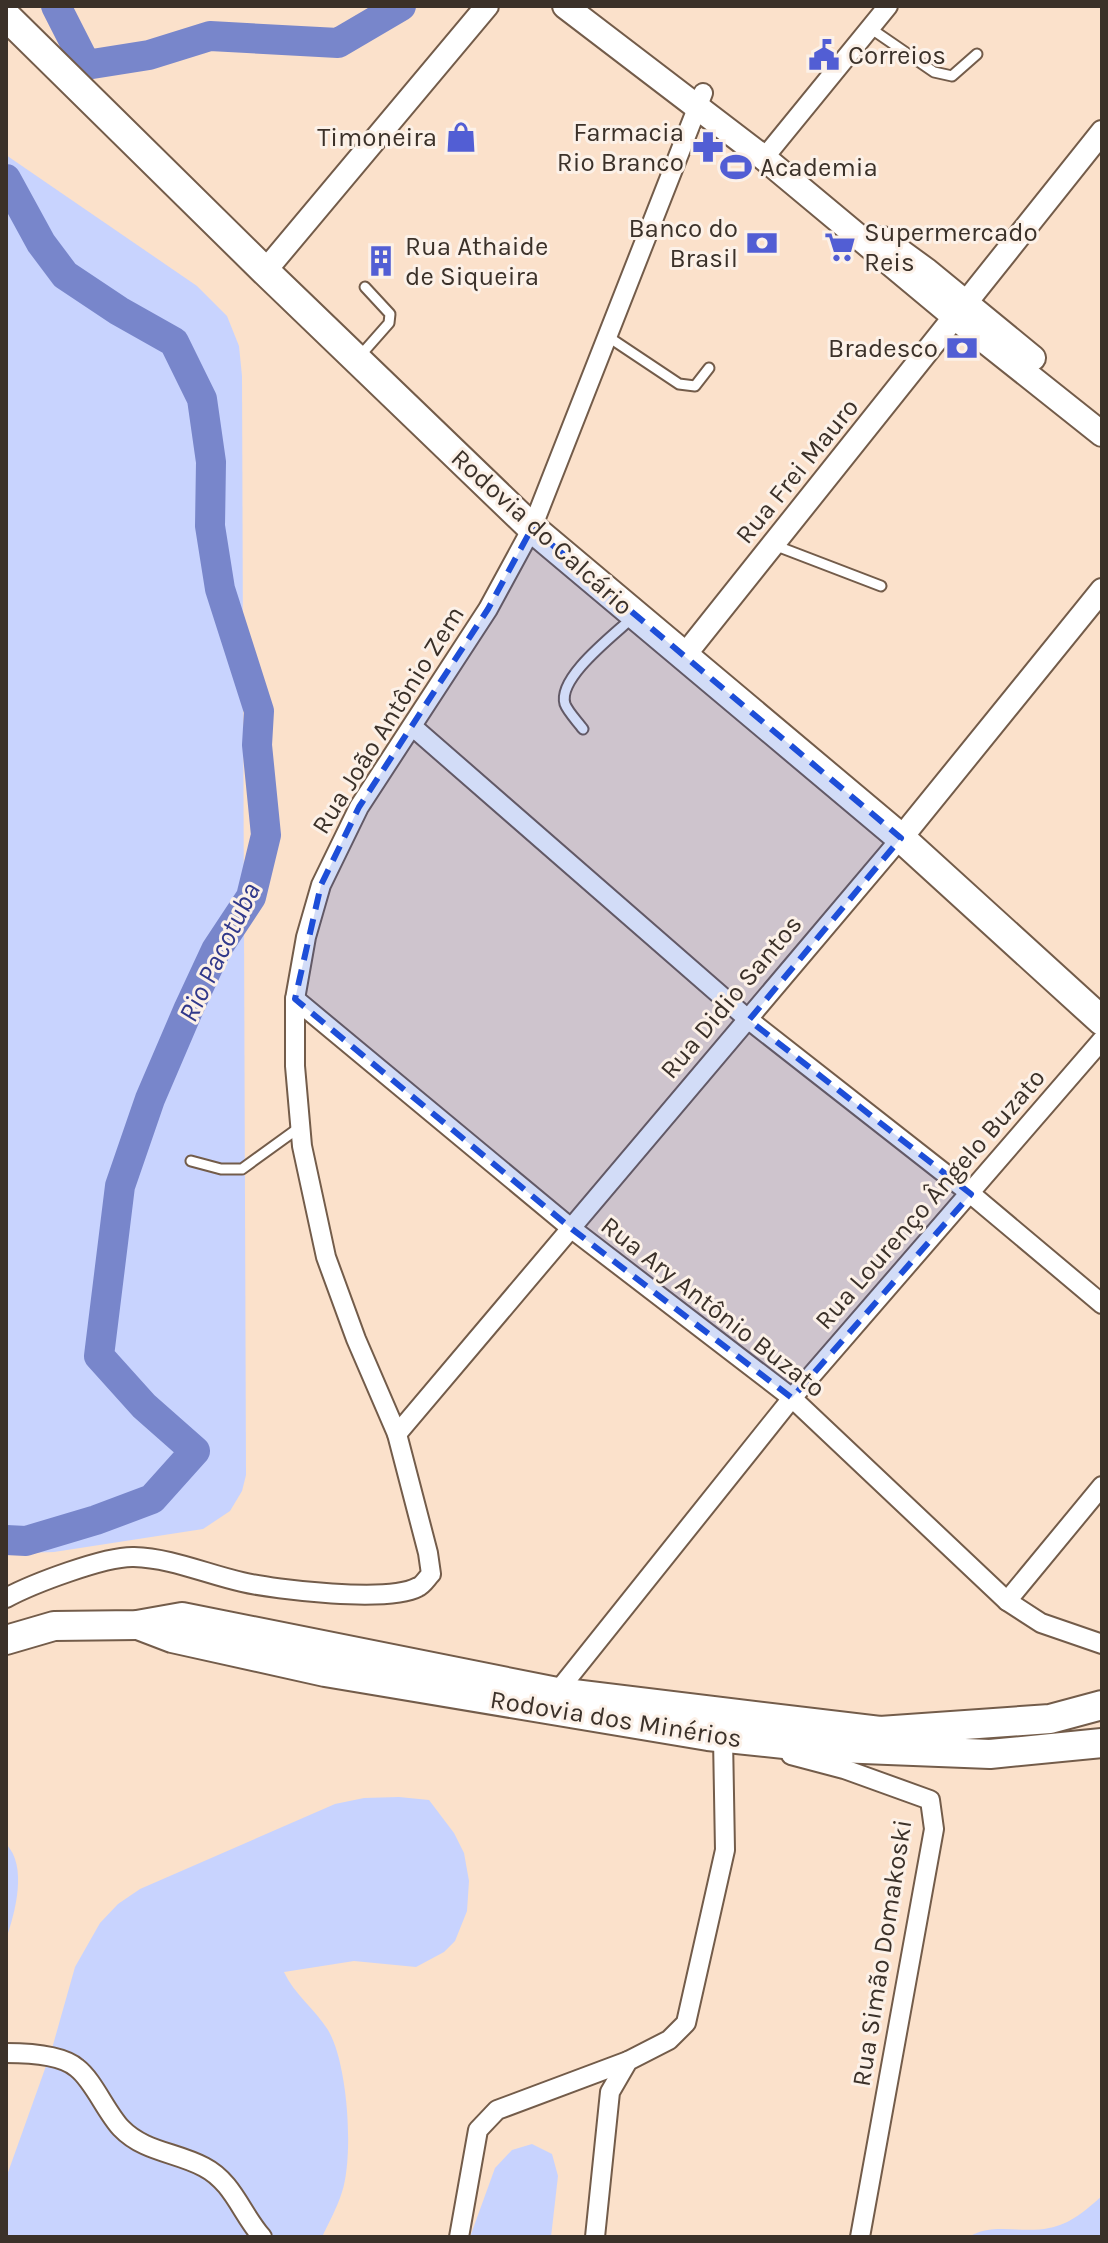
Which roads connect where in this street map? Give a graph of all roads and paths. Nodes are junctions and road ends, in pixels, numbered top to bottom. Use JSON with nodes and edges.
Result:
{"nodes":[{"id":1,"x":487,"y":6,"type":"edge"},
{"id":2,"x":565,"y":6,"type":"edge"},
{"id":3,"x":591,"y":6,"type":"edge"},
{"id":4,"x":888,"y":6,"type":"edge"},
{"id":5,"x":6,"y":16,"type":"edge"},
{"id":6,"x":870,"y":28,"type":"junction"},
{"id":7,"x":977,"y":54,"type":"dead end"},
{"id":8,"x":701,"y":100,"type":"junction"},
{"id":9,"x":1102,"y":132,"type":"edge"},
{"id":10,"x":768,"y":152,"type":"junction"},
{"id":11,"x":265,"y":271,"type":"junction"},
{"id":12,"x":365,"y":287,"type":"dead end"},
{"id":13,"x":960,"y":311,"type":"junction"},
{"id":14,"x":607,"y":336,"type":"junction"},
{"id":15,"x":356,"y":359,"type":"junction"},
{"id":16,"x":709,"y":368,"type":"dead end"},
{"id":17,"x":1102,"y":416,"type":"edge"},
{"id":18,"x":1102,"y":434,"type":"edge"},
{"id":19,"x":532,"y":528,"type":"junction"},
{"id":20,"x":774,"y":545,"type":"junction"},
{"id":21,"x":881,"y":586,"type":"dead end"},
{"id":22,"x":1102,"y":590,"type":"edge"},
{"id":23,"x":634,"y":615,"type":"junction"},
{"id":24,"x":684,"y":656,"type":"junction"},
{"id":25,"x":413,"y":727,"type":"junction"},
{"id":26,"x":583,"y":729,"type":"dead end"},
{"id":27,"x":901,"y":838,"type":"junction"},
{"id":28,"x":295,"y":999,"type":"junction"},
{"id":29,"x":749,"y":1020,"type":"junction"},
{"id":30,"x":1102,"y":1021,"type":"edge"},
{"id":31,"x":1102,"y":1040,"type":"edge"},
{"id":32,"x":300,"y":1127,"type":"junction"},
{"id":33,"x":191,"y":1161,"type":"dead end"},
{"id":34,"x":971,"y":1194,"type":"junction"},
{"id":35,"x":572,"y":1229,"type":"junction"},
{"id":36,"x":1102,"y":1304,"type":"edge"},
{"id":37,"x":792,"y":1398,"type":"junction"},
{"id":38,"x":397,"y":1434,"type":"junction"},
{"id":39,"x":1102,"y":1486,"type":"edge"},
{"id":40,"x":6,"y":1598,"type":"edge"},
{"id":41,"x":1007,"y":1601,"type":"junction"},
{"id":42,"x":137,"y":1625,"type":"junction"},
{"id":43,"x":6,"y":1640,"type":"edge"},
{"id":44,"x":1102,"y":1644,"type":"edge"},
{"id":45,"x":557,"y":1692,"type":"junction"},
{"id":46,"x":1098,"y":1704,"type":"edge"},
{"id":47,"x":723,"y":1738,"type":"junction"},
{"id":48,"x":768,"y":1742,"type":"junction"},
{"id":49,"x":1102,"y":1743,"type":"edge"},
{"id":50,"x":6,"y":2053,"type":"edge"},
{"id":51,"x":628,"y":2061,"type":"junction"},
{"id":52,"x":262,"y":2237,"type":"edge"},
{"id":53,"x":459,"y":2237,"type":"edge"},
{"id":54,"x":595,"y":2237,"type":"edge"},
{"id":55,"x":603,"y":2237,"type":"edge"},
{"id":56,"x":860,"y":2237,"type":"edge"}],
"edges":[{"from":1,"to":11,"type":"street"},
{"from":2,"to":8,"type":"main road"},
{"from":3,"to":8,"type":"main road"},
{"from":4,"to":6,"type":"street"},
{"from":5,"to":11,"type":"main road","name":"Rodovia do Calcário"},
{"from":6,"to":7,"type":"lane"},
{"from":6,"to":10,"type":"street"},
{"from":8,"to":10,"type":"main road"},
{"from":8,"to":14,"type":"street","name":"Rua João Antônio Zem"},
{"from":9,"to":13,"type":"street","name":"Rua Frei Mauro"},
{"from":10,"to":13,"type":"main road"},
{"from":11,"to":15,"type":"main road","name":"Rodovia do Calcário"},
{"from":12,"to":15,"type":"lane"},
{"from":13,"to":17,"type":"main road"},
{"from":13,"to":18,"type":"main road"},
{"from":13,"to":20,"type":"street","name":"Rua Frei Mauro"},
{"from":14,"to":16,"type":"lane"},
{"from":14,"to":19,"type":"street","name":"Rua João Antônio Zem"},
{"from":15,"to":19,"type":"main road","name":"Rodovia do Calcário"},
{"from":19,"to":23,"type":"main road","name":"Rodovia do Calcário"},
{"from":19,"to":25,"type":"street","name":"Rua João Antônio Zem"},
{"from":20,"to":21,"type":"lane"},
{"from":20,"to":24,"type":"street","name":"Rua Frei Mauro"},
{"from":22,"to":27,"type":"street","name":"Rua Didio Santos"},
{"from":23,"to":24,"type":"main road","name":"Rodovia do Calcário"},
{"from":23,"to":26,"type":"lane"},
{"from":24,"to":27,"type":"main road","name":"Rodovia do Calcário"},
{"from":25,"to":28,"type":"street","name":"Rua João Antônio Zem"},
{"from":25,"to":29,"type":"street"},
{"from":27,"to":29,"type":"street","name":"Rua Didio Santos"},
{"from":27,"to":30,"type":"main road","name":"Rodovia do Calcário"},
{"from":28,"to":32,"type":"street","name":"Rua João Antônio Zem"},
{"from":28,"to":35,"type":"street","name":"Rua Ary Antônio Buzato"},
{"from":29,"to":34,"type":"street"},
{"from":29,"to":35,"type":"street","name":"Rua Didio Santos"},
{"from":31,"to":34,"type":"street","name":"Rua Lourenço Ângelo Buzato"},
{"from":32,"to":33,"type":"lane"},
{"from":32,"to":38,"type":"street","name":"Rua João Antônio Zem"},
{"from":34,"to":36,"type":"street"},
{"from":34,"to":37,"type":"street","name":"Rua Lourenço Ângelo Buzato"},
{"from":35,"to":37,"type":"street","name":"Rua Ary Antônio Buzato"},
{"from":35,"to":38,"type":"street","name":"Rua Didio Santos"},
{"from":37,"to":41,"type":"street","name":"Rua Ary Antônio Buzato"},
{"from":37,"to":45,"type":"street","name":"Rua Lourenço Ângelo Buzato"},
{"from":38,"to":40,"type":"street","name":"Rua João Antônio Zem"},
{"from":39,"to":41,"type":"street"},
{"from":41,"to":44,"type":"street","name":"Rua Ary Antônio Buzato"},
{"from":42,"to":43,"type":"main road","name":"Rodovia dos Minérios"},
{"from":42,"to":45,"type":"main road","name":"Rodovia dos Minérios"},
{"from":42,"to":47,"type":"main road","name":"Rodovia dos Minérios"},
{"from":45,"to":46,"type":"main road","name":"Rodovia dos Minérios"},
{"from":47,"to":48,"type":"main road","name":"Rodovia dos Minérios"},
{"from":47,"to":51,"type":"street"},
{"from":48,"to":49,"type":"main road","name":"Rodovia dos Minérios"},
{"from":48,"to":56,"type":"street","name":"Rua Simão Domakoski"},
{"from":50,"to":52,"type":"street"},
{"from":51,"to":53,"type":"street"},
{"from":51,"to":54,"type":"street"},
{"from":54,"to":55,"type":"street"}]}
